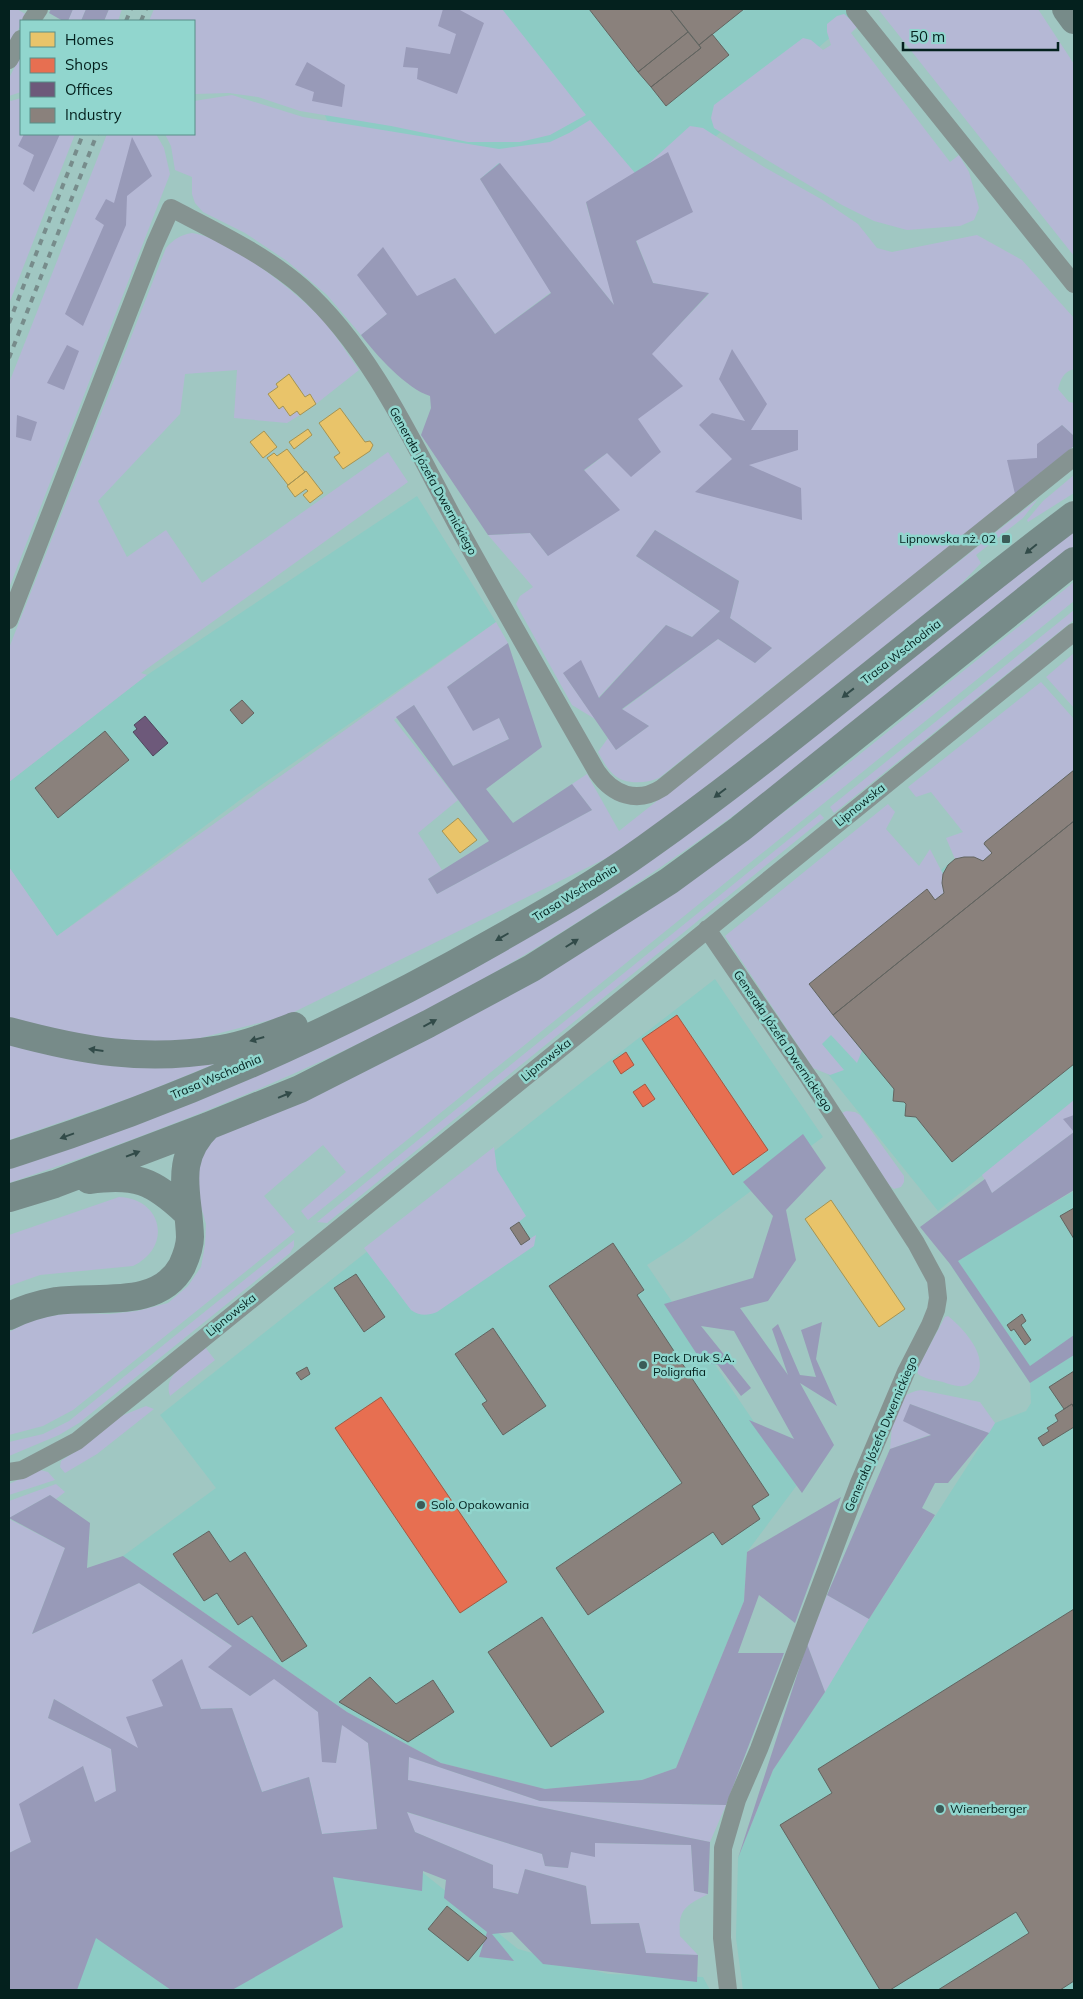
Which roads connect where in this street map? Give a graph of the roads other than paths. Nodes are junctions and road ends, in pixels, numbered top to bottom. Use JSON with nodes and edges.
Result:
{"nodes":[{"id":1,"x":1066,"y":9,"type":"edge"},
{"id":2,"x":855,"y":11,"type":"dead end"},
{"id":3,"x":1074,"y":20,"type":"edge"},
{"id":4,"x":20,"y":41,"type":"edge"},
{"id":5,"x":9,"y":60,"type":"edge"},
{"id":6,"x":1074,"y":284,"type":"edge"},
{"id":7,"x":1074,"y":457,"type":"edge"},
{"id":8,"x":1073,"y":516,"type":"edge"},
{"id":9,"x":1074,"y":561,"type":"edge"},
{"id":10,"x":9,"y":620,"type":"edge"},
{"id":11,"x":1074,"y":632,"type":"edge"},
{"id":12,"x":707,"y":929,"type":"junction"},
{"id":13,"x":354,"y":1016,"type":"junction"},
{"id":14,"x":9,"y":1031,"type":"edge"},
{"id":15,"x":208,"y":1126,"type":"junction"},
{"id":16,"x":9,"y":1155,"type":"edge"},
{"id":17,"x":55,"y":1184,"type":"junction"},
{"id":18,"x":9,"y":1198,"type":"edge"},
{"id":19,"x":186,"y":1212,"type":"junction"},
{"id":20,"x":9,"y":1316,"type":"edge"},
{"id":21,"x":9,"y":1472,"type":"edge"},
{"id":22,"x":728,"y":1990,"type":"edge"}],
"edges":[{"from":1,"to":3,"type":"main road"},
{"from":2,"to":6,"type":"street"},
{"from":4,"to":5,"type":"street"},
{"from":7,"to":10,"type":"street","name":"Generała Józefa Dwernickiego"},
{"from":8,"to":13,"type":"main road","name":"Trasa Wschodnia","one_way":true},
{"from":15,"to":9,"type":"main road","one_way":true},
{"from":11,"to":12,"type":"street","name":"Lipnowska"},
{"from":12,"to":21,"type":"street","name":"Lipnowska"},
{"from":12,"to":22,"type":"street","name":"Generała Józefa Dwernickiego"},
{"from":13,"to":14,"type":"main road","one_way":true},
{"from":13,"to":16,"type":"main road","name":"Trasa Wschodnia","one_way":true},
{"from":17,"to":15,"type":"main road","one_way":true},
{"from":15,"to":19,"type":"main road"},
{"from":17,"to":18,"type":"main road"},
{"from":17,"to":19,"type":"main road"},
{"from":19,"to":20,"type":"main road"}]}
